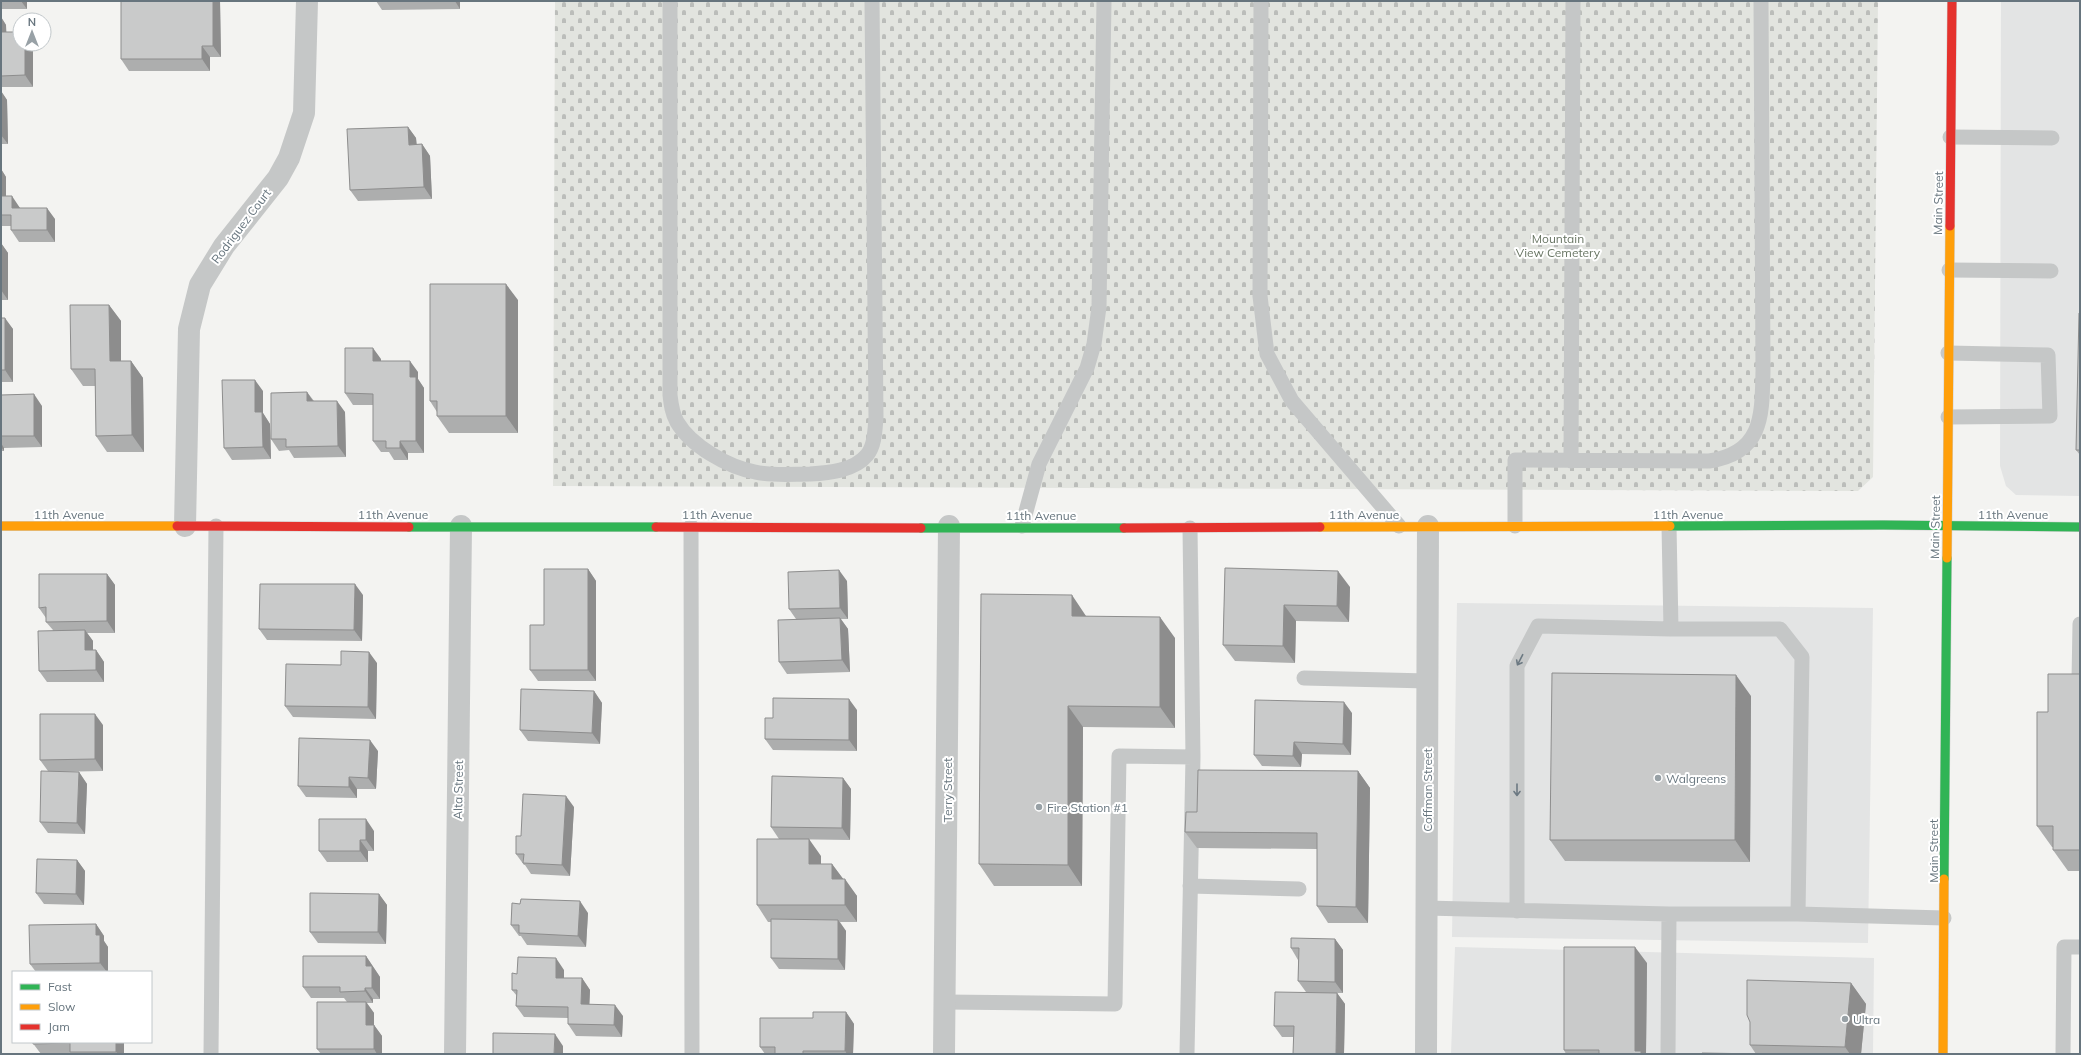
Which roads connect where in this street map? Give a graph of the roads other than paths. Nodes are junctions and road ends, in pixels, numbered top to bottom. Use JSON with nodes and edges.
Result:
{"nodes":[{"id":1,"x":307,"y":1,"type":"edge"},
{"id":2,"x":670,"y":1,"type":"edge"},
{"id":3,"x":872,"y":1,"type":"edge"},
{"id":4,"x":1104,"y":1,"type":"edge"},
{"id":5,"x":1261,"y":1,"type":"edge"},
{"id":6,"x":1574,"y":1,"type":"edge"},
{"id":7,"x":1761,"y":1,"type":"edge"},
{"id":8,"x":1952,"y":1,"type":"edge"},
{"id":9,"x":1950,"y":136,"type":"junction"},
{"id":10,"x":2052,"y":138,"type":"dead end"},
{"id":11,"x":1949,"y":270,"type":"junction"},
{"id":12,"x":2051,"y":271,"type":"dead end"},
{"id":13,"x":1948,"y":354,"type":"junction"},
{"id":14,"x":1948,"y":417,"type":"junction"},
{"id":15,"x":1571,"y":461,"type":"junction"},
{"id":16,"x":1,"y":526,"type":"edge"},
{"id":17,"x":185,"y":526,"type":"junction"},
{"id":18,"x":216,"y":526,"type":"junction"},
{"id":19,"x":461,"y":526,"type":"junction"},
{"id":20,"x":691,"y":526,"type":"junction"},
{"id":21,"x":949,"y":526,"type":"junction"},
{"id":22,"x":1022,"y":526,"type":"junction"},
{"id":23,"x":1399,"y":526,"type":"junction"},
{"id":24,"x":1428,"y":526,"type":"junction"},
{"id":25,"x":1516,"y":526,"type":"junction"},
{"id":26,"x":1669,"y":526,"type":"junction"},
{"id":27,"x":1946,"y":526,"type":"junction"},
{"id":28,"x":2080,"y":527,"type":"edge"},
{"id":29,"x":1190,"y":528,"type":"junction"},
{"id":30,"x":2080,"y":624,"type":"edge"},
{"id":31,"x":1671,"y":629,"type":"junction"},
{"id":32,"x":1304,"y":678,"type":"dead end"},
{"id":33,"x":2079,"y":680,"type":"edge"},
{"id":34,"x":1428,"y":681,"type":"junction"},
{"id":35,"x":1193,"y":757,"type":"junction"},
{"id":36,"x":1190,"y":886,"type":"junction"},
{"id":37,"x":1299,"y":889,"type":"dead end"},
{"id":38,"x":1426,"y":908,"type":"junction"},
{"id":39,"x":1517,"y":911,"type":"junction"},
{"id":40,"x":1669,"y":914,"type":"junction"},
{"id":41,"x":1798,"y":914,"type":"junction"},
{"id":42,"x":1944,"y":918,"type":"junction"},
{"id":43,"x":2080,"y":948,"type":"edge"},
{"id":44,"x":945,"y":1002,"type":"junction"},
{"id":45,"x":211,"y":1054,"type":"edge"},
{"id":46,"x":455,"y":1054,"type":"edge"},
{"id":47,"x":692,"y":1054,"type":"edge"},
{"id":48,"x":944,"y":1054,"type":"edge"},
{"id":49,"x":1186,"y":1054,"type":"edge"},
{"id":50,"x":1426,"y":1054,"type":"edge"},
{"id":51,"x":1668,"y":1054,"type":"edge"},
{"id":52,"x":1943,"y":1054,"type":"edge"},
{"id":53,"x":2063,"y":1054,"type":"edge"}],
"edges":[{"from":1,"to":17,"type":"street","name":"Rodriguez Court"},
{"from":2,"to":3,"type":"lane"},
{"from":4,"to":22,"type":"lane"},
{"from":5,"to":23,"type":"lane"},
{"from":6,"to":15,"type":"lane"},
{"from":7,"to":15,"type":"lane"},
{"from":8,"to":9,"type":"main road","name":"Main Street"},
{"from":9,"to":10,"type":"lane"},
{"from":9,"to":11,"type":"main road","name":"Main Street"},
{"from":11,"to":12,"type":"lane"},
{"from":11,"to":13,"type":"main road","name":"Main Street"},
{"from":13,"to":14,"type":"main road","name":"Main Street"},
{"from":13,"to":14,"type":"lane"},
{"from":14,"to":27,"type":"main road","name":"Main Street"},
{"from":15,"to":25,"type":"lane"},
{"from":16,"to":17,"type":"main road","name":"11th Avenue"},
{"from":17,"to":18,"type":"main road","name":"11th Avenue"},
{"from":18,"to":19,"type":"main road","name":"11th Avenue"},
{"from":18,"to":45,"type":"lane"},
{"from":19,"to":20,"type":"main road","name":"11th Avenue"},
{"from":19,"to":46,"type":"street","name":"Alta Street"},
{"from":20,"to":21,"type":"main road","name":"11th Avenue"},
{"from":20,"to":47,"type":"lane"},
{"from":21,"to":22,"type":"main road","name":"11th Avenue"},
{"from":21,"to":44,"type":"street","name":"Terry Street"},
{"from":22,"to":29,"type":"main road","name":"11th Avenue"},
{"from":23,"to":24,"type":"main road","name":"11th Avenue"},
{"from":23,"to":29,"type":"main road","name":"11th Avenue"},
{"from":24,"to":25,"type":"main road","name":"11th Avenue"},
{"from":24,"to":34,"type":"street","name":"Coffman Street"},
{"from":25,"to":26,"type":"main road","name":"11th Avenue"},
{"from":26,"to":27,"type":"main road","name":"11th Avenue"},
{"from":26,"to":31,"type":"lane"},
{"from":27,"to":28,"type":"main road","name":"11th Avenue"},
{"from":27,"to":42,"type":"main road","name":"Main Street"},
{"from":29,"to":35,"type":"lane"},
{"from":30,"to":33,"type":"lane"},
{"from":31,"to":39,"type":"lane","one_way":true},
{"from":31,"to":41,"type":"lane"},
{"from":32,"to":34,"type":"lane"},
{"from":34,"to":38,"type":"street","name":"Coffman Street"},
{"from":35,"to":36,"type":"lane"},
{"from":35,"to":44,"type":"lane"},
{"from":36,"to":37,"type":"lane"},
{"from":36,"to":49,"type":"lane"},
{"from":38,"to":39,"type":"lane"},
{"from":38,"to":50,"type":"street","name":"Coffman Street"},
{"from":39,"to":40,"type":"lane"},
{"from":40,"to":41,"type":"lane"},
{"from":40,"to":51,"type":"lane"},
{"from":41,"to":42,"type":"lane"},
{"from":42,"to":52,"type":"main road","name":"Main Street"},
{"from":43,"to":53,"type":"lane"},
{"from":44,"to":48,"type":"street","name":"Terry Street"}]}
